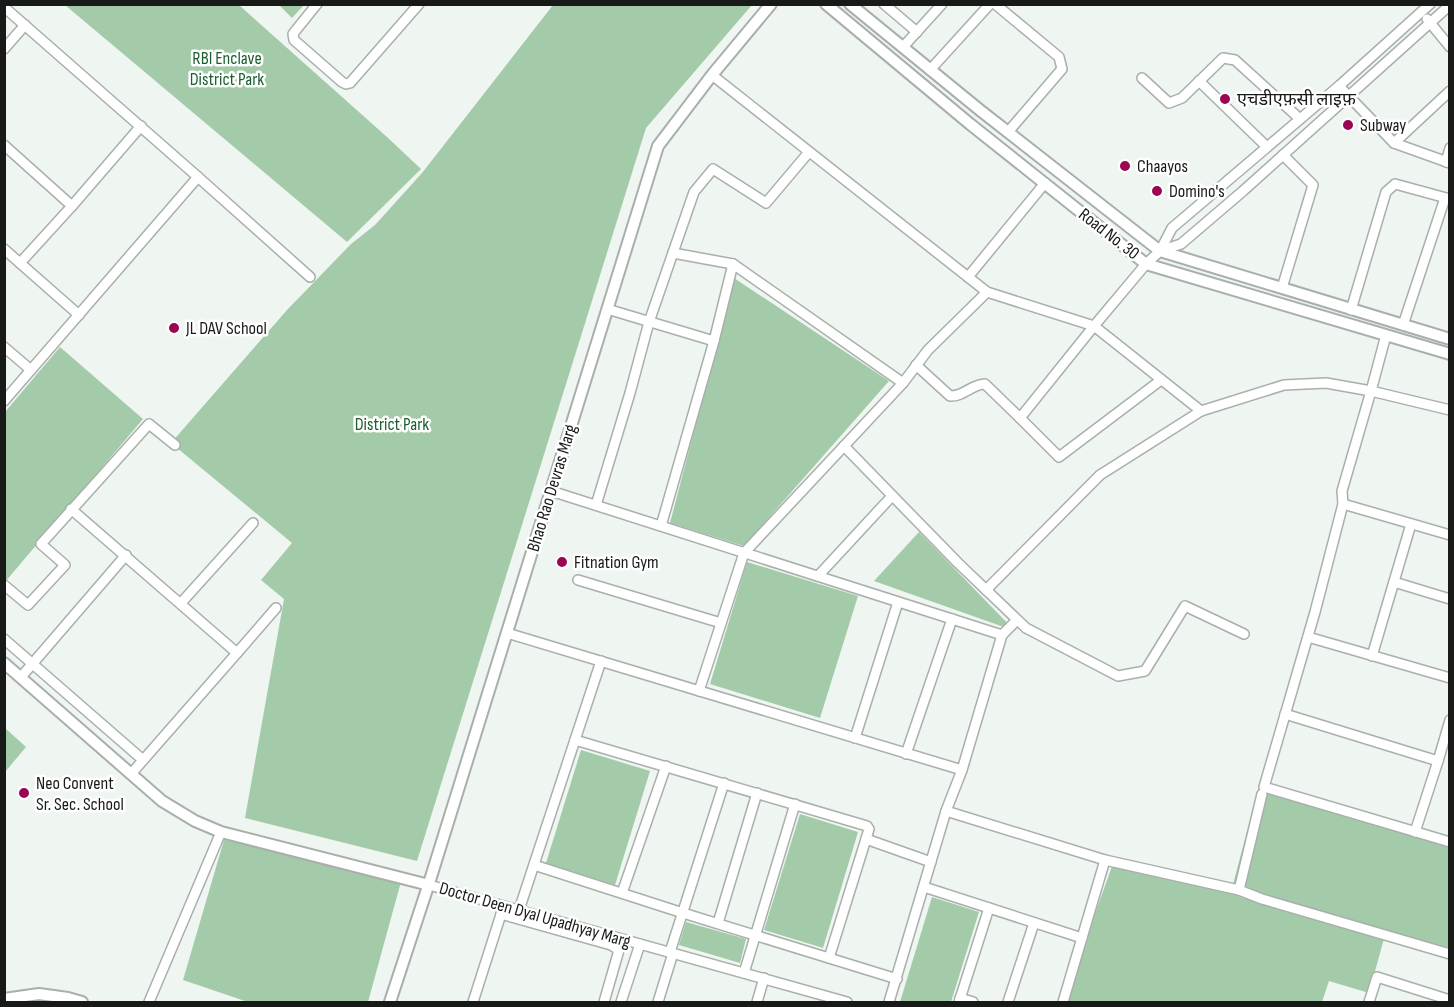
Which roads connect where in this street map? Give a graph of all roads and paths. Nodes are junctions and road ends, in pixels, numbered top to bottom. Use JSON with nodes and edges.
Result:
{"nodes":[{"id":1,"x":317,"y":4,"type":"edge"},
{"id":2,"x":419,"y":4,"type":"edge"},
{"id":3,"x":771,"y":4,"type":"edge"},
{"id":4,"x":826,"y":4,"type":"edge"},
{"id":5,"x":850,"y":4,"type":"edge"},
{"id":6,"x":884,"y":4,"type":"edge"},
{"id":7,"x":942,"y":4,"type":"edge"},
{"id":8,"x":990,"y":4,"type":"edge"},
{"id":9,"x":995,"y":4,"type":"edge"},
{"id":10,"x":1430,"y":4,"type":"edge"},
{"id":11,"x":1449,"y":5,"type":"edge"},
{"id":12,"x":4,"y":7,"type":"edge"},
{"id":13,"x":1422,"y":12,"type":"junction"},
{"id":14,"x":1430,"y":23,"type":"junction"},
{"id":15,"x":25,"y":25,"type":"junction"},
{"id":16,"x":917,"y":32,"type":"junction"},
{"id":17,"x":903,"y":47,"type":"junction"},
{"id":18,"x":1449,"y":47,"type":"edge"},
{"id":19,"x":4,"y":49,"type":"edge"},
{"id":20,"x":930,"y":70,"type":"junction"},
{"id":21,"x":712,"y":75,"type":"junction"},
{"id":22,"x":1142,"y":78,"type":"dead end"},
{"id":23,"x":1199,"y":81,"type":"junction"},
{"id":24,"x":1339,"y":86,"type":"junction"},
{"id":25,"x":1449,"y":91,"type":"edge"},
{"id":26,"x":1348,"y":95,"type":"junction"},
{"id":27,"x":1300,"y":119,"type":"junction"},
{"id":28,"x":141,"y":126,"type":"junction"},
{"id":29,"x":1008,"y":132,"type":"junction"},
{"id":30,"x":1394,"y":143,"type":"junction"},
{"id":31,"x":4,"y":145,"type":"edge"},
{"id":32,"x":1267,"y":147,"type":"junction"},
{"id":33,"x":1449,"y":148,"type":"edge"},
{"id":34,"x":809,"y":152,"type":"junction"},
{"id":35,"x":1283,"y":155,"type":"junction"},
{"id":36,"x":1448,"y":163,"type":"edge"},
{"id":37,"x":198,"y":177,"type":"junction"},
{"id":38,"x":1045,"y":183,"type":"junction"},
{"id":39,"x":1447,"y":199,"type":"edge"},
{"id":40,"x":72,"y":206,"type":"junction"},
{"id":41,"x":4,"y":249,"type":"edge"},
{"id":42,"x":1160,"y":251,"type":"junction"},
{"id":43,"x":673,"y":253,"type":"junction"},
{"id":44,"x":20,"y":262,"type":"junction"},
{"id":45,"x":733,"y":264,"type":"junction"},
{"id":46,"x":1146,"y":264,"type":"junction"},
{"id":47,"x":310,"y":277,"type":"dead end"},
{"id":48,"x":968,"y":277,"type":"junction"},
{"id":49,"x":1282,"y":288,"type":"junction"},
{"id":50,"x":987,"y":292,"type":"junction"},
{"id":51,"x":607,"y":309,"type":"junction"},
{"id":52,"x":1351,"y":310,"type":"junction"},
{"id":53,"x":79,"y":315,"type":"junction"},
{"id":54,"x":649,"y":322,"type":"junction"},
{"id":55,"x":1403,"y":325,"type":"junction"},
{"id":56,"x":1094,"y":326,"type":"junction"},
{"id":57,"x":1386,"y":335,"type":"junction"},
{"id":58,"x":1449,"y":339,"type":"edge"},
{"id":59,"x":714,"y":341,"type":"junction"},
{"id":60,"x":4,"y":346,"type":"edge"},
{"id":61,"x":1449,"y":354,"type":"edge"},
{"id":62,"x":916,"y":365,"type":"junction"},
{"id":63,"x":31,"y":370,"type":"junction"},
{"id":64,"x":1161,"y":380,"type":"junction"},
{"id":65,"x":903,"y":383,"type":"junction"},
{"id":66,"x":1371,"y":391,"type":"junction"},
{"id":67,"x":4,"y":401,"type":"edge"},
{"id":68,"x":1449,"y":410,"type":"edge"},
{"id":69,"x":1201,"y":411,"type":"junction"},
{"id":70,"x":1020,"y":418,"type":"junction"},
{"id":71,"x":175,"y":445,"type":"dead end"},
{"id":72,"x":844,"y":446,"type":"junction"},
{"id":73,"x":551,"y":491,"type":"junction"},
{"id":74,"x":892,"y":496,"type":"junction"},
{"id":75,"x":1342,"y":504,"type":"junction"},
{"id":76,"x":596,"y":505,"type":"junction"},
{"id":77,"x":71,"y":508,"type":"junction"},
{"id":78,"x":253,"y":523,"type":"dead end"},
{"id":79,"x":1411,"y":524,"type":"junction"},
{"id":80,"x":661,"y":526,"type":"junction"},
{"id":81,"x":1449,"y":536,"type":"edge"},
{"id":82,"x":744,"y":552,"type":"junction"},
{"id":83,"x":126,"y":555,"type":"junction"},
{"id":84,"x":818,"y":576,"type":"junction"},
{"id":85,"x":578,"y":580,"type":"dead end"},
{"id":86,"x":1394,"y":582,"type":"junction"},
{"id":87,"x":4,"y":585,"type":"edge"},
{"id":88,"x":986,"y":590,"type":"junction"},
{"id":89,"x":1449,"y":598,"type":"edge"},
{"id":90,"x":898,"y":602,"type":"junction"},
{"id":91,"x":181,"y":603,"type":"junction"},
{"id":92,"x":276,"y":608,"type":"dead end"},
{"id":93,"x":952,"y":619,"type":"junction"},
{"id":94,"x":1017,"y":620,"type":"junction"},
{"id":95,"x":721,"y":623,"type":"junction"},
{"id":96,"x":507,"y":633,"type":"junction"},
{"id":97,"x":1244,"y":634,"type":"dead end"},
{"id":98,"x":1002,"y":635,"type":"junction"},
{"id":99,"x":1308,"y":637,"type":"junction"},
{"id":100,"x":4,"y":639,"type":"edge"},
{"id":101,"x":237,"y":653,"type":"junction"},
{"id":102,"x":1372,"y":656,"type":"junction"},
{"id":103,"x":602,"y":661,"type":"junction"},
{"id":104,"x":4,"y":663,"type":"edge"},
{"id":105,"x":33,"y":663,"type":"junction"},
{"id":106,"x":21,"y":677,"type":"junction"},
{"id":107,"x":1449,"y":678,"type":"edge"},
{"id":108,"x":699,"y":691,"type":"junction"},
{"id":109,"x":1285,"y":714,"type":"junction"},
{"id":110,"x":1449,"y":720,"type":"edge"},
{"id":111,"x":855,"y":738,"type":"junction"},
{"id":112,"x":575,"y":740,"type":"junction"},
{"id":113,"x":906,"y":754,"type":"junction"},
{"id":114,"x":143,"y":760,"type":"junction"},
{"id":115,"x":1438,"y":761,"type":"junction"},
{"id":116,"x":666,"y":766,"type":"junction"},
{"id":117,"x":962,"y":770,"type":"junction"},
{"id":118,"x":131,"y":774,"type":"junction"},
{"id":119,"x":724,"y":783,"type":"junction"},
{"id":120,"x":757,"y":793,"type":"junction"},
{"id":121,"x":1262,"y":794,"type":"dead end"},
{"id":122,"x":795,"y":804,"type":"junction"},
{"id":123,"x":946,"y":811,"type":"junction"},
{"id":124,"x":221,"y":832,"type":"junction"},
{"id":125,"x":1415,"y":832,"type":"junction"},
{"id":126,"x":866,"y":839,"type":"junction"},
{"id":127,"x":1449,"y":842,"type":"edge"},
{"id":128,"x":1105,"y":860,"type":"junction"},
{"id":129,"x":931,"y":862,"type":"junction"},
{"id":130,"x":534,"y":865,"type":"junction"},
{"id":131,"x":429,"y":885,"type":"junction"},
{"id":132,"x":924,"y":887,"type":"junction"},
{"id":133,"x":1239,"y":890,"type":"junction"},
{"id":134,"x":622,"y":893,"type":"junction"},
{"id":135,"x":989,"y":908,"type":"junction"},
{"id":136,"x":502,"y":910,"type":"junction"},
{"id":137,"x":519,"y":910,"type":"junction"},
{"id":138,"x":683,"y":913,"type":"junction"},
{"id":139,"x":718,"y":923,"type":"junction"},
{"id":140,"x":1034,"y":923,"type":"junction"},
{"id":141,"x":756,"y":935,"type":"junction"},
{"id":142,"x":1082,"y":938,"type":"junction"},
{"id":143,"x":640,"y":944,"type":"junction"},
{"id":144,"x":671,"y":953,"type":"junction"},
{"id":145,"x":1449,"y":954,"type":"edge"},
{"id":146,"x":829,"y":958,"type":"junction"},
{"id":147,"x":744,"y":973,"type":"junction"},
{"id":148,"x":764,"y":978,"type":"junction"},
{"id":149,"x":897,"y":979,"type":"junction"},
{"id":150,"x":818,"y":998,"type":"edge"},
{"id":151,"x":4,"y":999,"type":"edge"},
{"id":152,"x":960,"y":1000,"type":"edge"},
{"id":153,"x":1449,"y":1000,"type":"edge"},
{"id":154,"x":82,"y":1002,"type":"edge"},
{"id":155,"x":149,"y":1002,"type":"edge"},
{"id":156,"x":390,"y":1002,"type":"edge"},
{"id":157,"x":473,"y":1002,"type":"edge"},
{"id":158,"x":604,"y":1002,"type":"edge"},
{"id":159,"x":621,"y":1002,"type":"edge"},
{"id":160,"x":658,"y":1002,"type":"edge"},
{"id":161,"x":757,"y":1002,"type":"edge"},
{"id":162,"x":847,"y":1002,"type":"edge"},
{"id":163,"x":890,"y":1002,"type":"edge"},
{"id":164,"x":973,"y":1002,"type":"edge"},
{"id":165,"x":1008,"y":1002,"type":"edge"},
{"id":166,"x":1063,"y":1002,"type":"edge"},
{"id":167,"x":1369,"y":1002,"type":"edge"}],
"edges":[{"from":1,"to":2,"type":"street"},
{"from":3,"to":21,"type":"street","name":"Bhao Rao Devras Marg"},
{"from":4,"to":38,"type":"street","name":"Road No. 30"},
{"from":5,"to":17,"type":"street","name":"Road No. 30"},
{"from":6,"to":16,"type":"street"},
{"from":7,"to":16,"type":"street"},
{"from":8,"to":20,"type":"street"},
{"from":9,"to":29,"type":"street"},
{"from":10,"to":13,"type":"street"},
{"from":11,"to":14,"type":"street"},
{"from":12,"to":15,"type":"street"},
{"from":13,"to":14,"type":"street"},
{"from":13,"to":24,"type":"street"},
{"from":14,"to":18,"type":"street"},
{"from":14,"to":26,"type":"street"},
{"from":15,"to":19,"type":"street"},
{"from":15,"to":28,"type":"street"},
{"from":16,"to":17,"type":"street"},
{"from":17,"to":20,"type":"street","name":"Road No. 30"},
{"from":20,"to":29,"type":"street","name":"Road No. 30"},
{"from":21,"to":34,"type":"street"},
{"from":21,"to":51,"type":"street","name":"Bhao Rao Devras Marg"},
{"from":22,"to":23,"type":"street"},
{"from":23,"to":27,"type":"street"},
{"from":23,"to":32,"type":"street"},
{"from":24,"to":26,"type":"street"},
{"from":24,"to":27,"type":"street"},
{"from":25,"to":30,"type":"street"},
{"from":26,"to":30,"type":"street"},
{"from":26,"to":35,"type":"street"},
{"from":27,"to":32,"type":"street"},
{"from":28,"to":37,"type":"street"},
{"from":28,"to":40,"type":"street"},
{"from":29,"to":42,"type":"street","name":"Road No. 30"},
{"from":30,"to":36,"type":"street"},
{"from":31,"to":40,"type":"street"},
{"from":32,"to":42,"type":"street"},
{"from":33,"to":36,"type":"street"},
{"from":34,"to":43,"type":"street"},
{"from":34,"to":48,"type":"street"},
{"from":35,"to":42,"type":"street"},
{"from":35,"to":49,"type":"street"},
{"from":37,"to":47,"type":"street"},
{"from":37,"to":53,"type":"street"},
{"from":38,"to":46,"type":"street","name":"Road No. 30"},
{"from":38,"to":48,"type":"street"},
{"from":39,"to":52,"type":"street"},
{"from":39,"to":55,"type":"street"},
{"from":40,"to":44,"type":"street"},
{"from":41,"to":44,"type":"street"},
{"from":42,"to":46,"type":"street"},
{"from":42,"to":49,"type":"street","name":"Road No. 30"},
{"from":43,"to":45,"type":"street"},
{"from":43,"to":54,"type":"street"},
{"from":44,"to":53,"type":"street"},
{"from":45,"to":59,"type":"street"},
{"from":45,"to":65,"type":"street"},
{"from":46,"to":56,"type":"street"},
{"from":46,"to":57,"type":"street","name":"Road No. 30"},
{"from":48,"to":50,"type":"street"},
{"from":49,"to":52,"type":"street","name":"Road No. 30"},
{"from":50,"to":56,"type":"street"},
{"from":50,"to":62,"type":"street"},
{"from":51,"to":54,"type":"street"},
{"from":51,"to":73,"type":"street","name":"Bhao Rao Devras Marg"},
{"from":52,"to":55,"type":"street","name":"Road No. 30"},
{"from":53,"to":63,"type":"street"},
{"from":54,"to":59,"type":"street"},
{"from":54,"to":76,"type":"street"},
{"from":55,"to":58,"type":"street","name":"Road No. 30"},
{"from":56,"to":64,"type":"street"},
{"from":56,"to":70,"type":"street"},
{"from":57,"to":61,"type":"street","name":"Road No. 30"},
{"from":57,"to":66,"type":"street"},
{"from":59,"to":80,"type":"street"},
{"from":60,"to":63,"type":"street"},
{"from":62,"to":65,"type":"street"},
{"from":62,"to":70,"type":"street"},
{"from":63,"to":67,"type":"street"},
{"from":64,"to":69,"type":"street"},
{"from":64,"to":70,"type":"street"},
{"from":65,"to":72,"type":"street"},
{"from":66,"to":68,"type":"street"},
{"from":66,"to":69,"type":"street"},
{"from":66,"to":75,"type":"street"},
{"from":69,"to":88,"type":"street"},
{"from":71,"to":77,"type":"street"},
{"from":72,"to":74,"type":"street"},
{"from":72,"to":82,"type":"street"},
{"from":73,"to":76,"type":"street"},
{"from":73,"to":96,"type":"street","name":"Bhao Rao Devras Marg"},
{"from":74,"to":84,"type":"street"},
{"from":74,"to":88,"type":"street"},
{"from":75,"to":79,"type":"street"},
{"from":75,"to":99,"type":"street"},
{"from":76,"to":80,"type":"street"},
{"from":77,"to":83,"type":"street"},
{"from":77,"to":87,"type":"street"},
{"from":78,"to":91,"type":"street"},
{"from":79,"to":81,"type":"street"},
{"from":79,"to":86,"type":"street"},
{"from":80,"to":82,"type":"street"},
{"from":82,"to":84,"type":"street"},
{"from":82,"to":95,"type":"street"},
{"from":83,"to":91,"type":"street"},
{"from":83,"to":105,"type":"street"},
{"from":84,"to":90,"type":"street"},
{"from":85,"to":95,"type":"street"},
{"from":86,"to":89,"type":"street"},
{"from":86,"to":102,"type":"street"},
{"from":88,"to":94,"type":"street"},
{"from":90,"to":93,"type":"street"},
{"from":90,"to":111,"type":"street"},
{"from":91,"to":101,"type":"street"},
{"from":92,"to":101,"type":"street"},
{"from":93,"to":98,"type":"street"},
{"from":93,"to":113,"type":"street"},
{"from":94,"to":97,"type":"street"},
{"from":94,"to":98,"type":"street"},
{"from":95,"to":108,"type":"street"},
{"from":96,"to":103,"type":"street"},
{"from":96,"to":131,"type":"street","name":"Bhao Rao Devras Marg"},
{"from":98,"to":117,"type":"street"},
{"from":99,"to":102,"type":"street"},
{"from":99,"to":109,"type":"street"},
{"from":100,"to":105,"type":"street"},
{"from":101,"to":114,"type":"street"},
{"from":102,"to":107,"type":"street"},
{"from":103,"to":108,"type":"street"},
{"from":103,"to":112,"type":"street"},
{"from":104,"to":106,"type":"street","name":"Doctor Deen Dyal Upadhyay Marg"},
{"from":105,"to":106,"type":"street"},
{"from":105,"to":114,"type":"street"},
{"from":106,"to":118,"type":"street","name":"Doctor Deen Dyal Upadhyay Marg"},
{"from":108,"to":111,"type":"street"},
{"from":109,"to":115,"type":"street"},
{"from":109,"to":125,"type":"street"},
{"from":110,"to":115,"type":"street"},
{"from":111,"to":113,"type":"street"},
{"from":112,"to":116,"type":"street"},
{"from":112,"to":130,"type":"street"},
{"from":113,"to":117,"type":"street"},
{"from":114,"to":118,"type":"street"},
{"from":115,"to":125,"type":"street"},
{"from":116,"to":119,"type":"street"},
{"from":116,"to":134,"type":"street"},
{"from":117,"to":123,"type":"street"},
{"from":118,"to":124,"type":"street","name":"Doctor Deen Dyal Upadhyay Marg"},
{"from":119,"to":120,"type":"street"},
{"from":119,"to":138,"type":"street"},
{"from":120,"to":122,"type":"street"},
{"from":120,"to":139,"type":"street"},
{"from":121,"to":133,"type":"street"},
{"from":122,"to":126,"type":"street"},
{"from":122,"to":141,"type":"street"},
{"from":123,"to":128,"type":"street"},
{"from":123,"to":129,"type":"street"},
{"from":124,"to":131,"type":"street","name":"Doctor Deen Dyal Upadhyay Marg"},
{"from":124,"to":155,"type":"street"},
{"from":125,"to":127,"type":"street"},
{"from":126,"to":129,"type":"street"},
{"from":126,"to":146,"type":"street"},
{"from":128,"to":133,"type":"street"},
{"from":128,"to":142,"type":"street"},
{"from":129,"to":132,"type":"street"},
{"from":130,"to":134,"type":"street"},
{"from":130,"to":137,"type":"street"},
{"from":131,"to":136,"type":"street","name":"Doctor Deen Dyal Upadhyay Marg"},
{"from":131,"to":156,"type":"street","name":"Bhao Rao Devras Marg"},
{"from":132,"to":135,"type":"street"},
{"from":132,"to":149,"type":"street"},
{"from":133,"to":145,"type":"street"},
{"from":134,"to":138,"type":"street"},
{"from":135,"to":140,"type":"street"},
{"from":135,"to":152,"type":"street"},
{"from":136,"to":137,"type":"street","name":"Doctor Deen Dyal Upadhyay Marg"},
{"from":136,"to":157,"type":"street"},
{"from":136,"to":158,"type":"street"},
{"from":137,"to":143,"type":"street","name":"Doctor Deen Dyal Upadhyay Marg"},
{"from":138,"to":139,"type":"street"},
{"from":138,"to":144,"type":"street"},
{"from":139,"to":141,"type":"street"},
{"from":140,"to":142,"type":"street"},
{"from":140,"to":165,"type":"street"},
{"from":141,"to":146,"type":"street"},
{"from":141,"to":147,"type":"street"},
{"from":142,"to":166,"type":"street"},
{"from":143,"to":144,"type":"street","name":"Doctor Deen Dyal Upadhyay Marg"},
{"from":143,"to":159,"type":"street"},
{"from":144,"to":147,"type":"street","name":"Doctor Deen Dyal Upadhyay Marg"},
{"from":144,"to":160,"type":"street"},
{"from":146,"to":149,"type":"street"},
{"from":147,"to":148,"type":"street","name":"Doctor Deen Dyal Upadhyay Marg"},
{"from":148,"to":150,"type":"street","name":"Doctor Deen Dyal Upadhyay Marg"},
{"from":148,"to":161,"type":"street"},
{"from":149,"to":163,"type":"street"},
{"from":150,"to":162,"type":"street","name":"Doctor Deen Dyal Upadhyay Marg"},
{"from":151,"to":154,"type":"street"},
{"from":152,"to":164,"type":"street"},
{"from":153,"to":167,"type":"street"}]}
